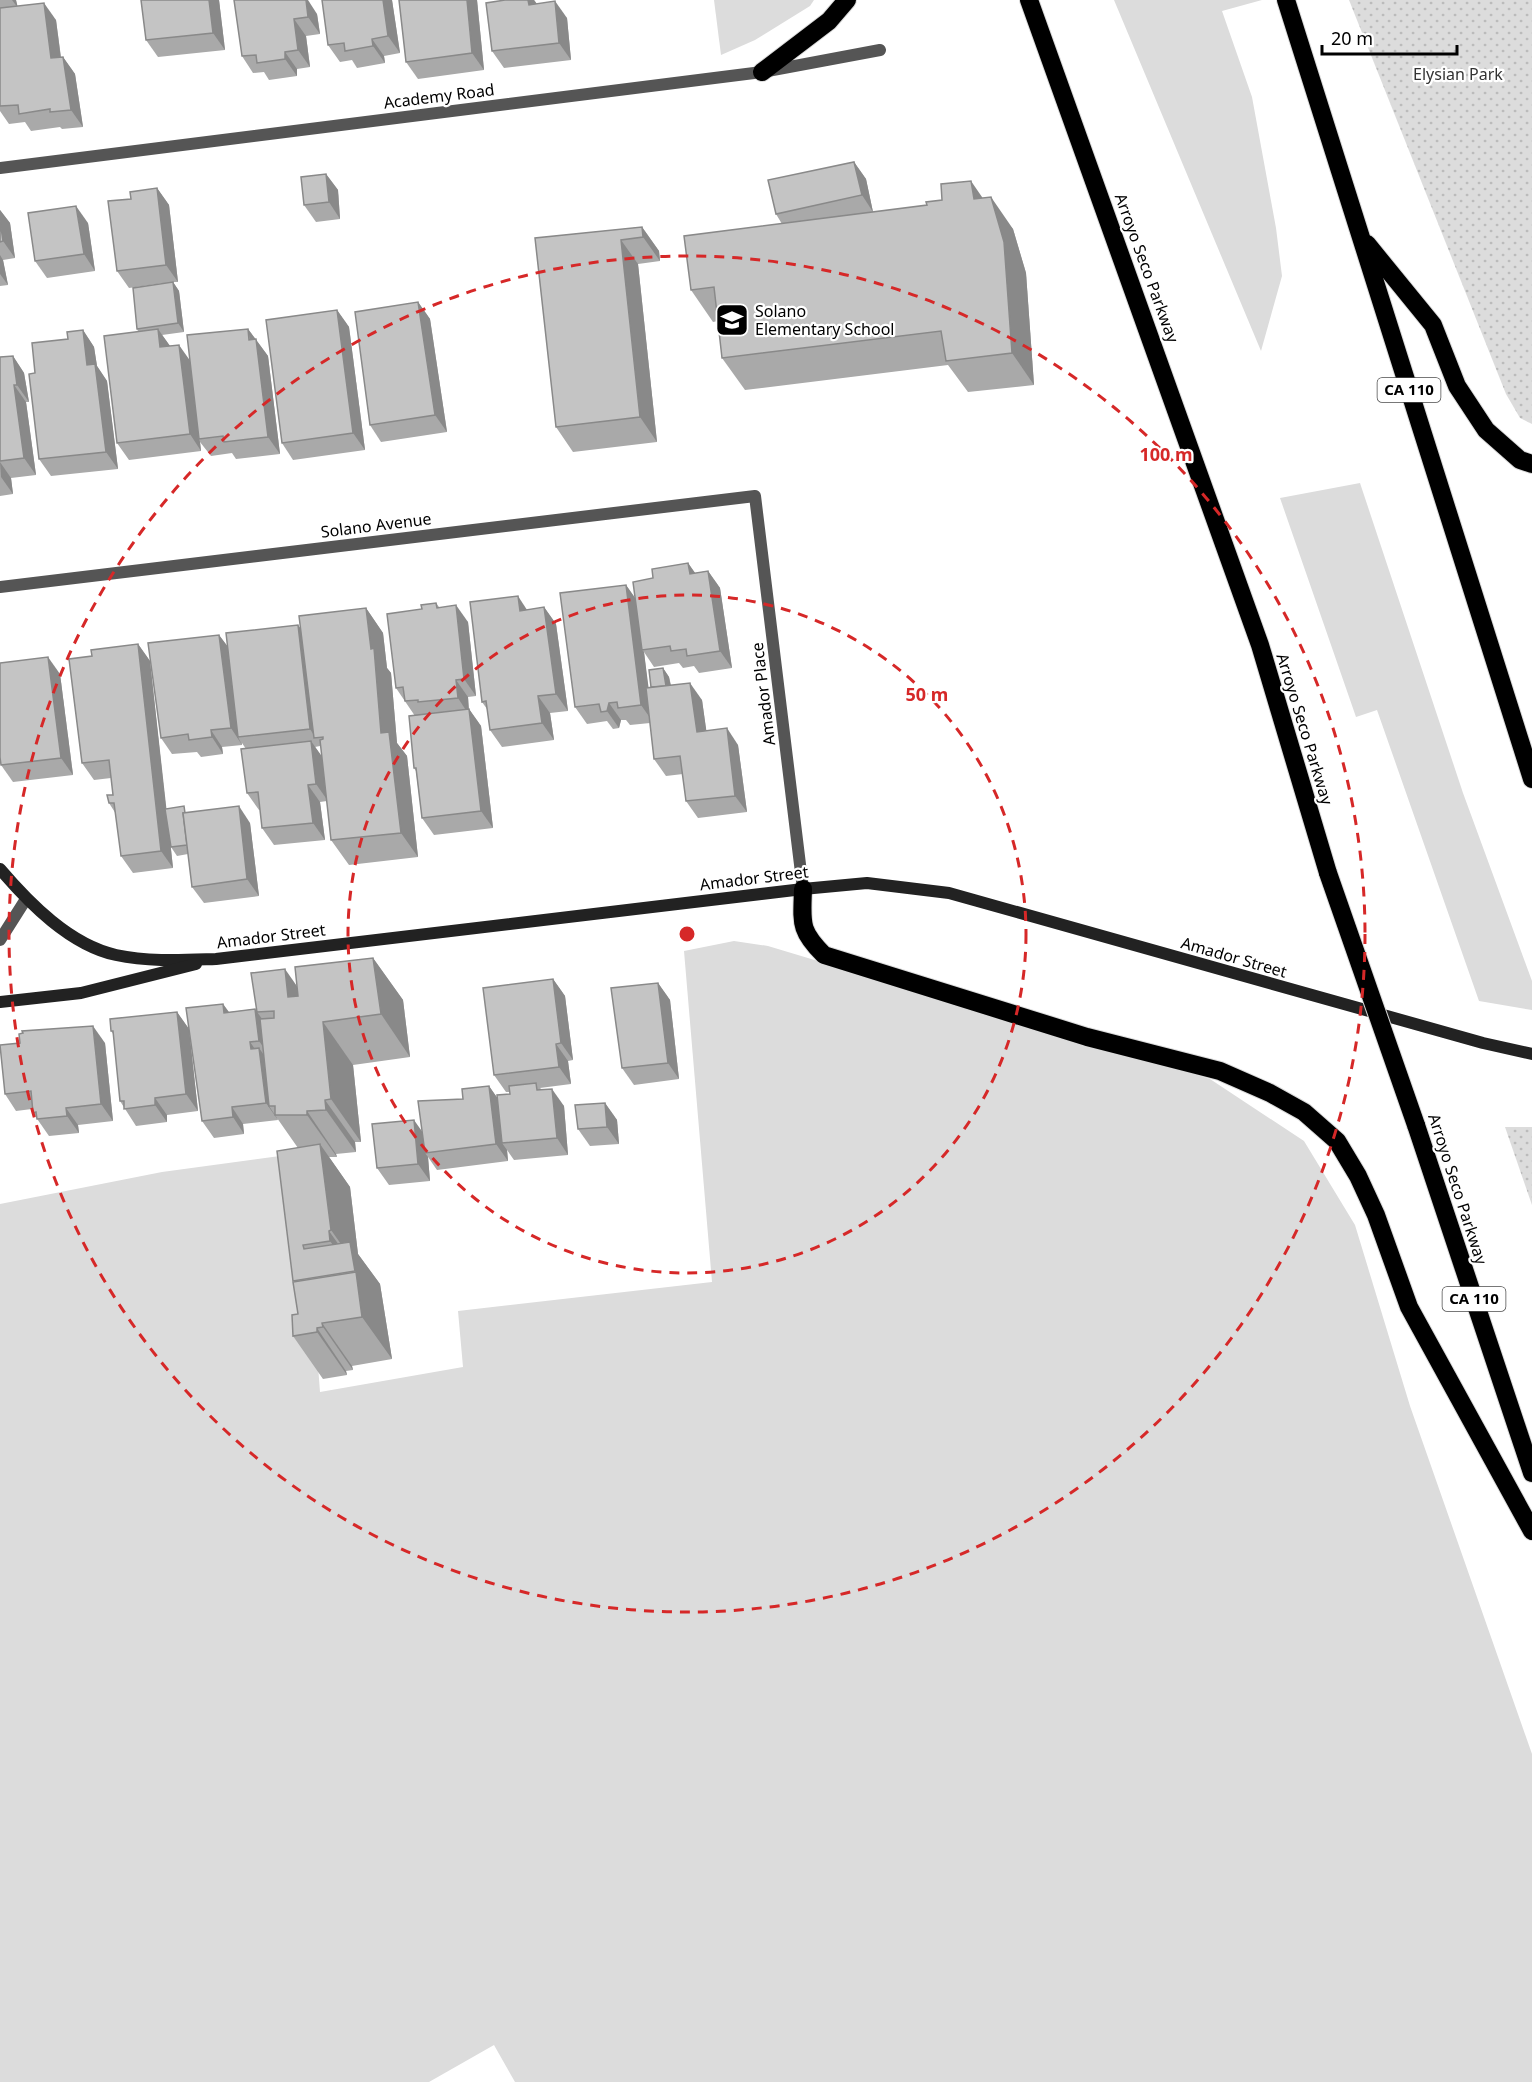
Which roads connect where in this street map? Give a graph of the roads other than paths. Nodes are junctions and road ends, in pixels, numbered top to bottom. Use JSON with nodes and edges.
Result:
{"nodes":[{"id":1,"x":847,"y":0,"type":"edge"},
{"id":2,"x":1029,"y":0,"type":"edge"},
{"id":3,"x":1286,"y":0,"type":"edge"},
{"id":4,"x":880,"y":50,"type":"dead end"},
{"id":5,"x":762,"y":72,"type":"junction"},
{"id":6,"x":0,"y":168,"type":"edge"},
{"id":7,"x":1360,"y":235,"type":"junction"},
{"id":8,"x":1532,"y":464,"type":"edge"},
{"id":9,"x":755,"y":496,"type":"joint"},
{"id":10,"x":0,"y":587,"type":"edge"},
{"id":11,"x":1532,"y":779,"type":"edge"},
{"id":12,"x":0,"y":869,"type":"edge"},
{"id":13,"x":803,"y":889,"type":"junction"},
{"id":14,"x":26,"y":899,"type":"junction"},
{"id":15,"x":0,"y":940,"type":"edge"},
{"id":16,"x":216,"y":959,"type":"junction"},
{"id":17,"x":0,"y":1002,"type":"edge"},
{"id":18,"x":1532,"y":1054,"type":"edge"},
{"id":19,"x":1532,"y":1473,"type":"edge"},
{"id":20,"x":1532,"y":1531,"type":"edge"}],
"edges":[{"from":1,"to":5,"type":"highway"},
{"from":2,"to":19,"type":"highway","name":"Arroyo Seco Parkway","number":"CA 110","bridge":true},
{"from":3,"to":7,"type":"highway","number":"CA 110"},
{"from":4,"to":5,"type":"street","name":"Academy Road"},
{"from":5,"to":6,"type":"street","name":"Academy Road"},
{"from":7,"to":8,"type":"highway"},
{"from":7,"to":11,"type":"highway","number":"CA 110"},
{"from":9,"to":10,"type":"street","name":"Solano Avenue"},
{"from":9,"to":13,"type":"street","name":"Amador Place"},
{"from":12,"to":14,"type":"main road","name":"Amador Street"},
{"from":13,"to":16,"type":"main road","name":"Amador Street"},
{"from":13,"to":18,"type":"main road","name":"Amador Street"},
{"from":13,"to":20,"type":"highway"},
{"from":14,"to":15,"type":"street"},
{"from":14,"to":16,"type":"main road","name":"Amador Street"},
{"from":16,"to":17,"type":"main road"}]}
